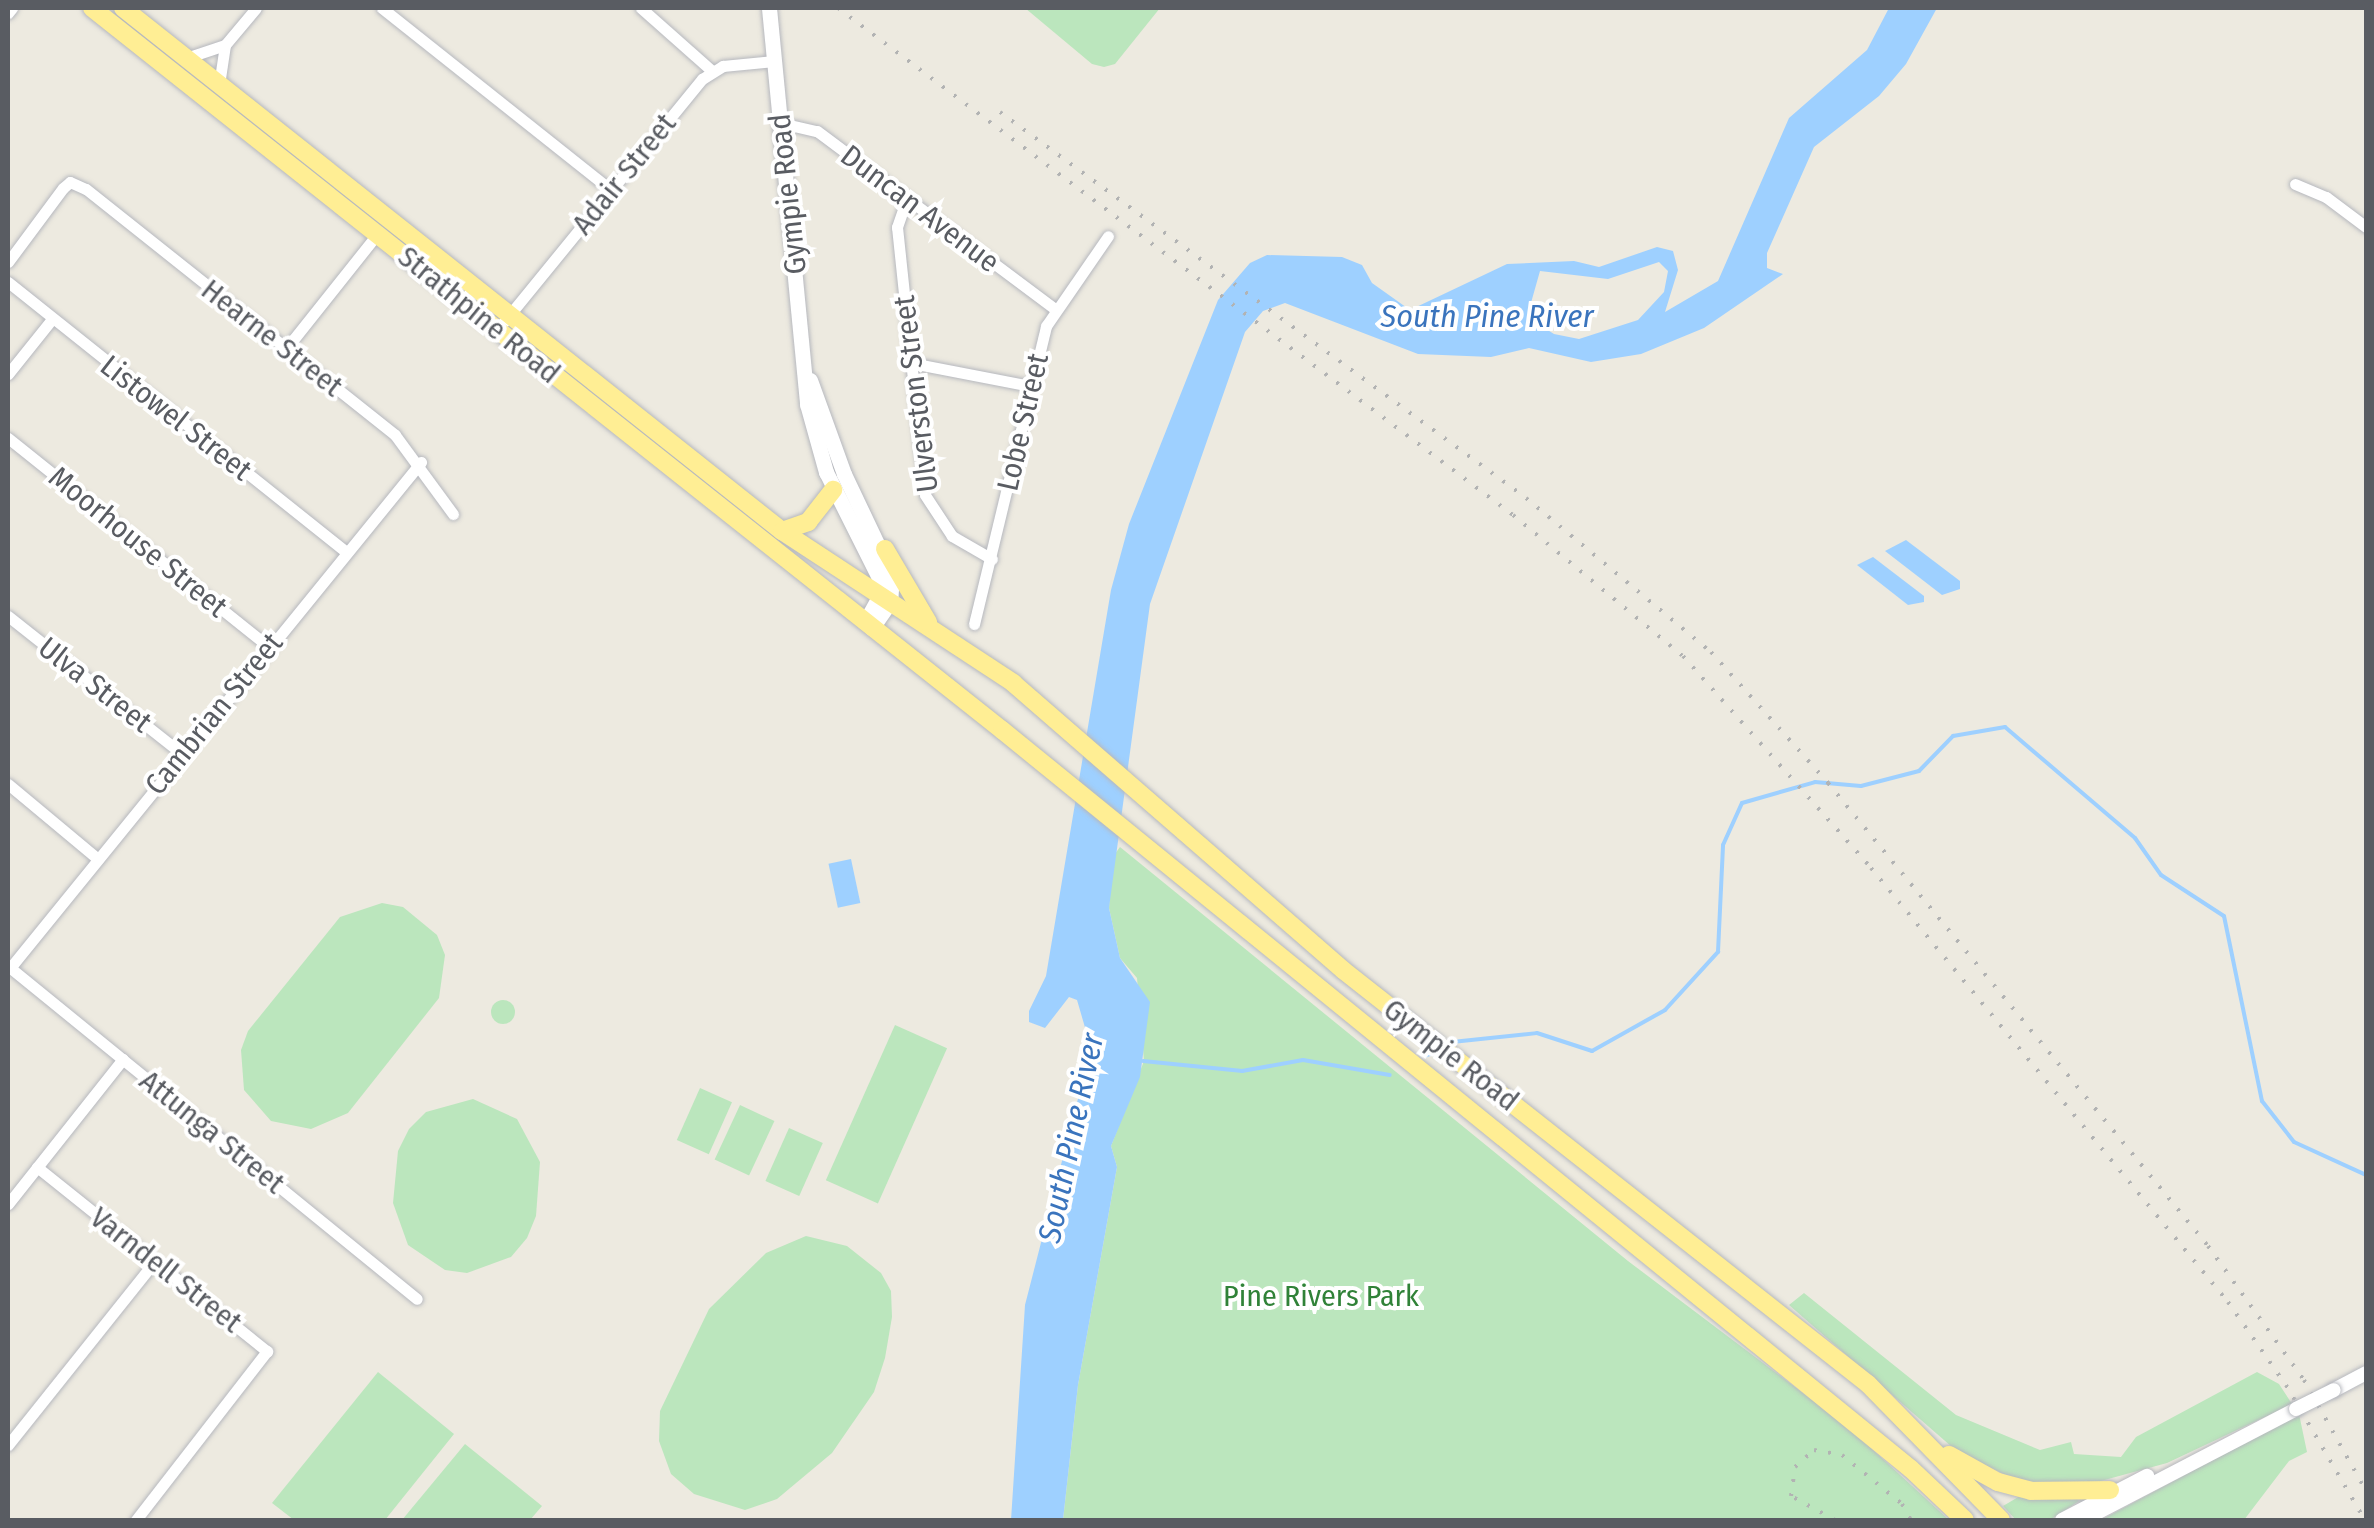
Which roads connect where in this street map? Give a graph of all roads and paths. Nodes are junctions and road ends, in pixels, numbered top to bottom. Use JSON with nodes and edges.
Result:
{"nodes":[{"id":1,"x":92,"y":8,"type":"edge"},
{"id":2,"x":123,"y":8,"type":"edge"},
{"id":3,"x":256,"y":8,"type":"edge"},
{"id":4,"x":382,"y":8,"type":"edge"},
{"id":5,"x":641,"y":8,"type":"edge"},
{"id":6,"x":769,"y":8,"type":"edge"},
{"id":7,"x":225,"y":45,"type":"junction"},
{"id":8,"x":184,"y":58,"type":"junction"},
{"id":9,"x":774,"y":62,"type":"junction"},
{"id":10,"x":712,"y":71,"type":"junction"},
{"id":11,"x":219,"y":85,"type":"junction"},
{"id":12,"x":780,"y":123,"type":"junction"},
{"id":13,"x":2295,"y":184,"type":"dead end"},
{"id":14,"x":611,"y":190,"type":"junction"},
{"id":15,"x":907,"y":198,"type":"junction"},
{"id":16,"x":383,"y":227,"type":"junction"},
{"id":17,"x":2366,"y":227,"type":"edge"},
{"id":18,"x":1108,"y":236,"type":"dead end"},
{"id":19,"x":8,"y":262,"type":"edge"},
{"id":20,"x":8,"y":282,"type":"edge"},
{"id":21,"x":1054,"y":309,"type":"junction"},
{"id":22,"x":52,"y":319,"type":"junction"},
{"id":23,"x":503,"y":322,"type":"junction"},
{"id":24,"x":285,"y":350,"type":"junction"},
{"id":25,"x":911,"y":362,"type":"junction"},
{"id":26,"x":8,"y":374,"type":"edge"},
{"id":27,"x":810,"y":380,"type":"junction"},
{"id":28,"x":1031,"y":386,"type":"junction"},
{"id":29,"x":8,"y":438,"type":"edge"},
{"id":30,"x":421,"y":462,"type":"junction"},
{"id":31,"x":833,"y":490,"type":"junction"},
{"id":32,"x":453,"y":514,"type":"dead end"},
{"id":33,"x":782,"y":531,"type":"junction"},
{"id":34,"x":885,"y":549,"type":"junction"},
{"id":35,"x":346,"y":552,"type":"junction"},
{"id":36,"x":992,"y":560,"type":"junction"},
{"id":37,"x":884,"y":600,"type":"junction"},
{"id":38,"x":8,"y":616,"type":"edge"},
{"id":39,"x":974,"y":624,"type":"dead end"},
{"id":40,"x":869,"y":625,"type":"junction"},
{"id":41,"x":932,"y":626,"type":"junction"},
{"id":42,"x":270,"y":646,"type":"junction"},
{"id":43,"x":182,"y":754,"type":"junction"},
{"id":44,"x":8,"y":784,"type":"edge"},
{"id":45,"x":98,"y":859,"type":"junction"},
{"id":46,"x":9,"y":967,"type":"edge"},
{"id":47,"x":123,"y":1059,"type":"junction"},
{"id":48,"x":37,"y":1167,"type":"junction"},
{"id":49,"x":8,"y":1204,"type":"edge"},
{"id":50,"x":154,"y":1262,"type":"junction"},
{"id":51,"x":417,"y":1299,"type":"dead end"},
{"id":52,"x":2366,"y":1373,"type":"edge"},
{"id":53,"x":8,"y":1445,"type":"edge"},
{"id":54,"x":1932,"y":1446,"type":"junction"},
{"id":55,"x":2180,"y":1465,"type":"junction"},
{"id":56,"x":2110,"y":1490,"type":"junction"},
{"id":57,"x":136,"y":1520,"type":"edge"},
{"id":58,"x":1965,"y":1520,"type":"edge"},
{"id":59,"x":2001,"y":1520,"type":"edge"},
{"id":60,"x":2062,"y":1520,"type":"edge"},
{"id":61,"x":2083,"y":1520,"type":"edge"}],
"edges":[{"from":1,"to":16,"type":"highway","name":"Strathpine Road"},
{"from":2,"to":8,"type":"highway","name":"Strathpine Road"},
{"from":3,"to":7,"type":"street"},
{"from":4,"to":14,"type":"street"},
{"from":5,"to":10,"type":"street"},
{"from":6,"to":9,"type":"main road","name":"Gympie Road"},
{"from":7,"to":8,"type":"street"},
{"from":7,"to":11,"type":"street"},
{"from":8,"to":11,"type":"highway","name":"Strathpine Road"},
{"from":9,"to":10,"type":"street"},
{"from":9,"to":12,"type":"main road","name":"Gympie Road"},
{"from":10,"to":14,"type":"street","name":"Adair Street"},
{"from":11,"to":16,"type":"highway","name":"Strathpine Road"},
{"from":12,"to":15,"type":"street","name":"Duncan Avenue"},
{"from":12,"to":27,"type":"main road","name":"Gympie Road"},
{"from":13,"to":17,"type":"street"},
{"from":14,"to":23,"type":"street","name":"Adair Street"},
{"from":15,"to":21,"type":"street","name":"Duncan Avenue"},
{"from":15,"to":25,"type":"street","name":"Ulverston Street"},
{"from":16,"to":23,"type":"highway","name":"Strathpine Road"},
{"from":16,"to":24,"type":"street"},
{"from":18,"to":21,"type":"street","name":"Lobe Street"},
{"from":19,"to":24,"type":"street","name":"Hearne Street"},
{"from":20,"to":22,"type":"street","name":"Listowel Street"},
{"from":21,"to":28,"type":"street","name":"Lobe Street"},
{"from":22,"to":26,"type":"street"},
{"from":22,"to":35,"type":"street","name":"Listowel Street"},
{"from":23,"to":33,"type":"highway","name":"Strathpine Road"},
{"from":23,"to":40,"type":"highway","name":"Strathpine Road"},
{"from":24,"to":30,"type":"street","name":"Hearne Street"},
{"from":25,"to":28,"type":"street"},
{"from":25,"to":36,"type":"street","name":"Ulverston Street"},
{"from":27,"to":31,"type":"main road","name":"Gympie Road"},
{"from":27,"to":34,"type":"main road","name":"Gympie Road"},
{"from":28,"to":36,"type":"street","name":"Lobe Street"},
{"from":29,"to":42,"type":"street","name":"Moorhouse Street"},
{"from":30,"to":32,"type":"street","name":"Hearne Street"},
{"from":30,"to":35,"type":"street","name":"Cambrian Street"},
{"from":31,"to":33,"type":"highway"},
{"from":31,"to":37,"type":"main road","name":"Gympie Road"},
{"from":33,"to":37,"type":"highway","name":"Strathpine Road"},
{"from":34,"to":37,"type":"main road","name":"Gympie Road"},
{"from":34,"to":41,"type":"highway"},
{"from":35,"to":42,"type":"street","name":"Cambrian Street"},
{"from":36,"to":39,"type":"street","name":"Lobe Street"},
{"from":37,"to":40,"type":"main road"},
{"from":37,"to":41,"type":"highway","name":"Gympie Road"},
{"from":38,"to":43,"type":"street","name":"Ulva Street"},
{"from":40,"to":58,"type":"highway","name":"Gympie Road"},
{"from":41,"to":54,"type":"highway","name":"Gympie Road"},
{"from":42,"to":43,"type":"street","name":"Cambrian Street"},
{"from":43,"to":45,"type":"street","name":"Cambrian Street"},
{"from":44,"to":45,"type":"street"},
{"from":45,"to":46,"type":"street","name":"Cambrian Street"},
{"from":46,"to":47,"type":"street","name":"Attunga Street"},
{"from":47,"to":48,"type":"street"},
{"from":47,"to":51,"type":"street","name":"Attunga Street"},
{"from":48,"to":49,"type":"street"},
{"from":48,"to":50,"type":"street","name":"Varndell Street"},
{"from":50,"to":53,"type":"street"},
{"from":50,"to":57,"type":"street","name":"Varndell Street"},
{"from":52,"to":55,"type":"street","bridge":true},
{"from":54,"to":56,"type":"highway"},
{"from":54,"to":59,"type":"highway","name":"Gympie Road"},
{"from":55,"to":56,"type":"street"},
{"from":55,"to":61,"type":"street"},
{"from":56,"to":60,"type":"street"}]}
